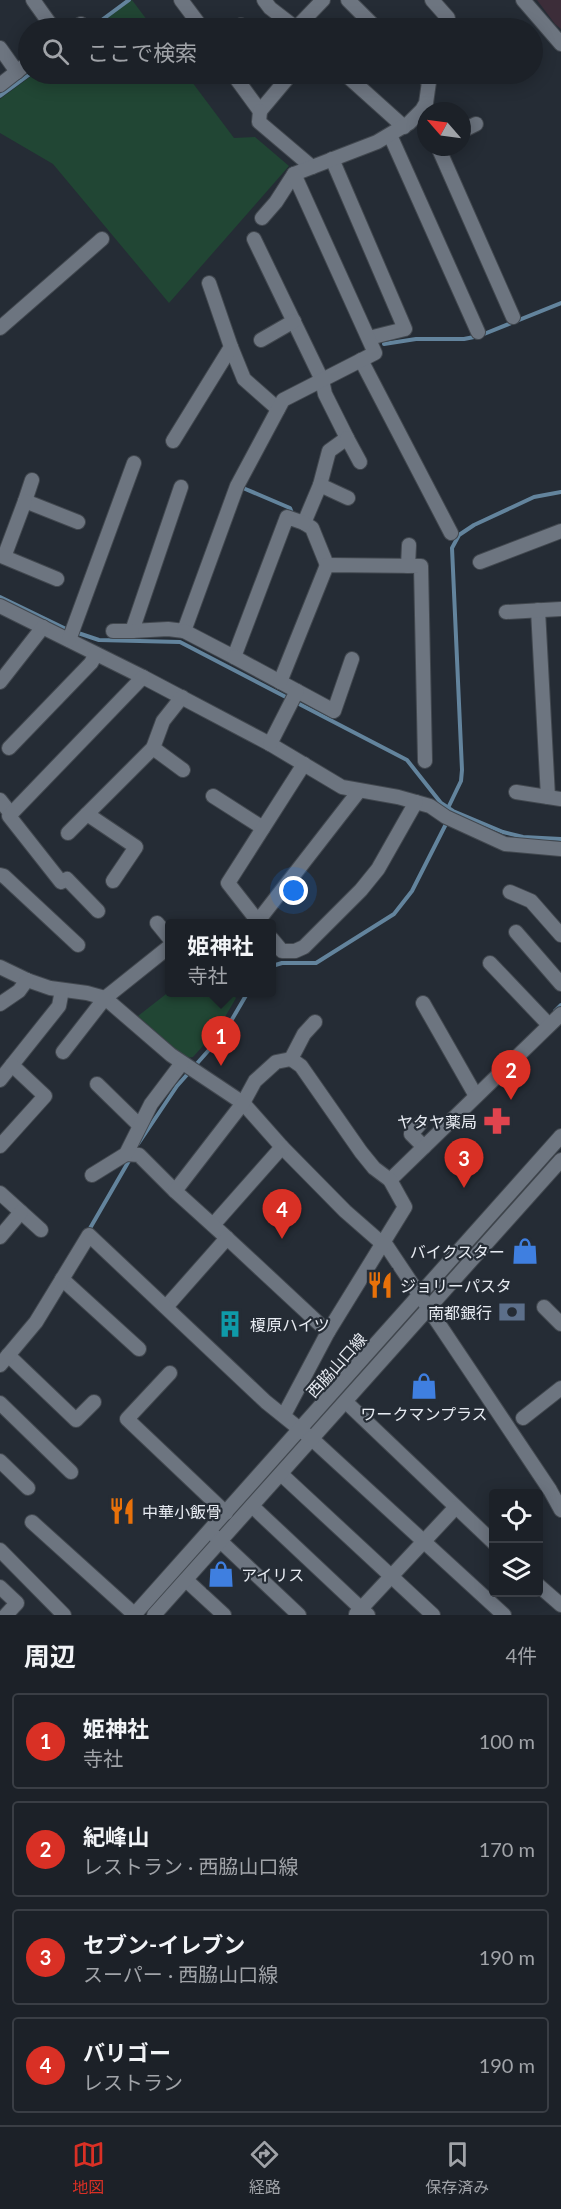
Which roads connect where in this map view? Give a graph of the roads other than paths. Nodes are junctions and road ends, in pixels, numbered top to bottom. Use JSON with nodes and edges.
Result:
{"nodes":[{"id":1,"x":33,"y":0,"type":"edge"},
{"id":2,"x":181,"y":0,"type":"edge"},
{"id":3,"x":264,"y":0,"type":"edge"},
{"id":4,"x":323,"y":0,"type":"edge"},
{"id":5,"x":348,"y":0,"type":"edge"},
{"id":6,"x":432,"y":0,"type":"edge"},
{"id":7,"x":523,"y":0,"type":"edge"},
{"id":8,"x":45,"y":18,"type":"edge"},
{"id":9,"x":194,"y":18,"type":"edge"},
{"id":10,"x":284,"y":18,"type":"edge"},
{"id":11,"x":306,"y":18,"type":"edge"},
{"id":12,"x":366,"y":18,"type":"edge"},
{"id":13,"x":448,"y":18,"type":"dead end"},
{"id":14,"x":539,"y":18,"type":"edge"},
{"id":15,"x":543,"y":23,"type":"edge"},
{"id":16,"x":561,"y":44,"type":"edge"},
{"id":17,"x":0,"y":48,"type":"edge"},
{"id":18,"x":17,"y":72,"type":"joint"},
{"id":19,"x":240,"y":84,"type":"edge"},
{"id":20,"x":284,"y":84,"type":"edge"},
{"id":21,"x":356,"y":84,"type":"edge"},
{"id":22,"x":429,"y":84,"type":"edge"},
{"id":23,"x":0,"y":85,"type":"edge"},
{"id":24,"x":426,"y":102,"type":"edge"},
{"id":25,"x":260,"y":111,"type":"junction"},
{"id":26,"x":417,"y":119,"type":"edge"},
{"id":27,"x":476,"y":124,"type":"dead end"},
{"id":28,"x":471,"y":126,"type":"edge"},
{"id":29,"x":404,"y":127,"type":"junction"},
{"id":30,"x":390,"y":135,"type":"junction"},
{"id":31,"x":442,"y":156,"type":"edge"},
{"id":32,"x":332,"y":159,"type":"junction"},
{"id":33,"x":312,"y":167,"type":"junction"},
{"id":34,"x":294,"y":174,"type":"junction"},
{"id":35,"x":262,"y":218,"type":"dead end"},
{"id":36,"x":102,"y":239,"type":"dead end"},
{"id":37,"x":254,"y":239,"type":"dead end"},
{"id":38,"x":209,"y":283,"type":"dead end"},
{"id":39,"x":513,"y":317,"type":"dead end"},
{"id":40,"x":294,"y":321,"type":"junction"},
{"id":41,"x":0,"y":328,"type":"edge"},
{"id":42,"x":478,"y":332,"type":"dead end"},
{"id":43,"x":369,"y":338,"type":"junction"},
{"id":44,"x":261,"y":340,"type":"dead end"},
{"id":45,"x":231,"y":347,"type":"junction"},
{"id":46,"x":361,"y":360,"type":"junction"},
{"id":47,"x":322,"y":380,"type":"junction"},
{"id":48,"x":278,"y":409,"type":"junction"},
{"id":49,"x":347,"y":438,"type":"junction"},
{"id":50,"x":172,"y":441,"type":"dead end"},
{"id":51,"x":360,"y":462,"type":"dead end"},
{"id":52,"x":134,"y":463,"type":"dead end"},
{"id":53,"x":32,"y":480,"type":"dead end"},
{"id":54,"x":320,"y":485,"type":"junction"},
{"id":55,"x":181,"y":487,"type":"dead end"},
{"id":56,"x":348,"y":498,"type":"dead end"},
{"id":57,"x":25,"y":501,"type":"junction"},
{"id":58,"x":78,"y":522,"type":"dead end"},
{"id":59,"x":304,"y":523,"type":"junction"},
{"id":60,"x":561,"y":531,"type":"edge"},
{"id":61,"x":451,"y":533,"type":"dead end"},
{"id":62,"x":409,"y":545,"type":"dead end"},
{"id":63,"x":480,"y":562,"type":"dead end"},
{"id":64,"x":2,"y":563,"type":"edge"},
{"id":65,"x":327,"y":565,"type":"junction"},
{"id":66,"x":408,"y":566,"type":"junction"},
{"id":67,"x":57,"y":579,"type":"dead end"},
{"id":68,"x":0,"y":606,"type":"edge"},
{"id":69,"x":561,"y":609,"type":"edge"},
{"id":70,"x":538,"y":610,"type":"junction"},
{"id":71,"x":507,"y":612,"type":"dead end"},
{"id":72,"x":43,"y":627,"type":"junction"},
{"id":73,"x":113,"y":631,"type":"dead end"},
{"id":74,"x":132,"y":631,"type":"junction"},
{"id":75,"x":184,"y":631,"type":"junction"},
{"id":76,"x":69,"y":640,"type":"junction"},
{"id":77,"x":96,"y":654,"type":"junction"},
{"id":78,"x":234,"y":657,"type":"junction"},
{"id":79,"x":351,"y":659,"type":"dead end"},
{"id":80,"x":143,"y":677,"type":"junction"},
{"id":81,"x":0,"y":682,"type":"edge"},
{"id":82,"x":280,"y":682,"type":"junction"},
{"id":83,"x":297,"y":691,"type":"junction"},
{"id":84,"x":182,"y":697,"type":"junction"},
{"id":85,"x":270,"y":744,"type":"junction"},
{"id":86,"x":9,"y":748,"type":"dead end"},
{"id":87,"x":153,"y":748,"type":"junction"},
{"id":88,"x":425,"y":761,"type":"dead end"},
{"id":89,"x":304,"y":764,"type":"junction"},
{"id":90,"x":183,"y":770,"type":"dead end"},
{"id":91,"x":359,"y":791,"type":"junction"},
{"id":92,"x":516,"y":792,"type":"dead end"},
{"id":93,"x":213,"y":796,"type":"dead end"},
{"id":94,"x":555,"y":798,"type":"edge"},
{"id":95,"x":0,"y":800,"type":"edge"},
{"id":96,"x":416,"y":802,"type":"junction"},
{"id":97,"x":11,"y":814,"type":"junction"},
{"id":98,"x":87,"y":814,"type":"junction"},
{"id":99,"x":263,"y":828,"type":"junction"},
{"id":100,"x":68,"y":833,"type":"dead end"},
{"id":101,"x":561,"y":849,"type":"edge"},
{"id":102,"x":0,"y":875,"type":"edge"},
{"id":103,"x":113,"y":880,"type":"dead end"},
{"id":104,"x":510,"y":892,"type":"dead end"},
{"id":105,"x":98,"y":911,"type":"dead end"},
{"id":106,"x":257,"y":919,"type":"edge"},
{"id":107,"x":261,"y":919,"type":"edge"},
{"id":108,"x":157,"y":923,"type":"dead end"},
{"id":109,"x":516,"y":932,"type":"dead end"},
{"id":110,"x":165,"y":933,"type":"edge"},
{"id":111,"x":561,"y":936,"type":"edge"},
{"id":112,"x":276,"y":944,"type":"edge"},
{"id":113,"x":78,"y":945,"type":"dead end"},
{"id":114,"x":165,"y":950,"type":"edge"},
{"id":115,"x":490,"y":963,"type":"dead end"},
{"id":116,"x":0,"y":967,"type":"edge"},
{"id":117,"x":27,"y":980,"type":"junction"},
{"id":118,"x":561,"y":984,"type":"edge"},
{"id":119,"x":62,"y":990,"type":"junction"},
{"id":120,"x":105,"y":998,"type":"junction"},
{"id":121,"x":423,"y":1003,"type":"dead end"},
{"id":122,"x":0,"y":1004,"type":"edge"},
{"id":123,"x":561,"y":1014,"type":"edge"},
{"id":124,"x":315,"y":1022,"type":"dead end"},
{"id":125,"x":546,"y":1022,"type":"junction"},
{"id":126,"x":63,"y":1052,"type":"dead end"},
{"id":127,"x":291,"y":1059,"type":"junction"},
{"id":128,"x":12,"y":1065,"type":"junction"},
{"id":129,"x":189,"y":1068,"type":"junction"},
{"id":130,"x":0,"y":1080,"type":"edge"},
{"id":131,"x":97,"y":1084,"type":"dead end"},
{"id":132,"x":474,"y":1092,"type":"junction"},
{"id":133,"x":243,"y":1103,"type":"junction"},
{"id":134,"x":420,"y":1124,"type":"dead end"},
{"id":135,"x":139,"y":1125,"type":"junction"},
{"id":136,"x":561,"y":1136,"type":"edge"},
{"id":137,"x":421,"y":1144,"type":"junction"},
{"id":138,"x":0,"y":1146,"type":"edge"},
{"id":139,"x":282,"y":1147,"type":"junction"},
{"id":140,"x":130,"y":1154,"type":"junction"},
{"id":141,"x":561,"y":1160,"type":"edge"},
{"id":142,"x":92,"y":1175,"type":"dead end"},
{"id":143,"x":390,"y":1180,"type":"junction"},
{"id":144,"x":175,"y":1191,"type":"junction"},
{"id":145,"x":0,"y":1193,"type":"edge"},
{"id":146,"x":21,"y":1212,"type":"junction"},
{"id":147,"x":213,"y":1226,"type":"junction"},
{"id":148,"x":41,"y":1230,"type":"dead end"},
{"id":149,"x":0,"y":1237,"type":"edge"},
{"id":150,"x":227,"y":1238,"type":"junction"},
{"id":151,"x":384,"y":1242,"type":"junction"},
{"id":152,"x":63,"y":1278,"type":"junction"},
{"id":153,"x":421,"y":1295,"type":"junction"},
{"id":154,"x":544,"y":1306,"type":"dead end"},
{"id":155,"x":166,"y":1307,"type":"junction"},
{"id":156,"x":429,"y":1309,"type":"junction"},
{"id":157,"x":561,"y":1324,"type":"edge"},
{"id":158,"x":328,"y":1332,"type":"junction"},
{"id":159,"x":139,"y":1348,"type":"dead end"},
{"id":160,"x":4,"y":1360,"type":"edge"},
{"id":161,"x":170,"y":1373,"type":"dead end"},
{"id":162,"x":561,"y":1388,"type":"edge"},
{"id":163,"x":94,"y":1402,"type":"dead end"},
{"id":164,"x":346,"y":1402,"type":"junction"},
{"id":165,"x":0,"y":1403,"type":"edge"},
{"id":166,"x":284,"y":1415,"type":"junction"},
{"id":167,"x":523,"y":1418,"type":"dead end"},
{"id":168,"x":302,"y":1430,"type":"junction"},
{"id":169,"x":312,"y":1439,"type":"junction"},
{"id":170,"x":0,"y":1461,"type":"edge"},
{"id":171,"x":71,"y":1472,"type":"dead end"},
{"id":172,"x":281,"y":1474,"type":"junction"},
{"id":173,"x":28,"y":1488,"type":"dead end"},
{"id":174,"x":252,"y":1506,"type":"junction"},
{"id":175,"x":455,"y":1508,"type":"junction"},
{"id":176,"x":561,"y":1510,"type":"edge"},
{"id":177,"x":226,"y":1514,"type":"junction"},
{"id":178,"x":32,"y":1522,"type":"dead end"},
{"id":179,"x":210,"y":1532,"type":"junction"},
{"id":180,"x":489,"y":1539,"type":"edge"},
{"id":181,"x":220,"y":1542,"type":"junction"},
{"id":182,"x":425,"y":1542,"type":"junction"},
{"id":183,"x":0,"y":1550,"type":"edge"},
{"id":184,"x":392,"y":1577,"type":"junction"},
{"id":185,"x":186,"y":1580,"type":"junction"},
{"id":186,"x":0,"y":1587,"type":"edge"},
{"id":187,"x":543,"y":1589,"type":"edge"},
{"id":188,"x":561,"y":1605,"type":"edge"},
{"id":189,"x":361,"y":1613,"type":"edge"},
{"id":190,"x":6,"y":1615,"type":"edge"},
{"id":191,"x":64,"y":1615,"type":"edge"},
{"id":192,"x":134,"y":1615,"type":"edge"},
{"id":193,"x":155,"y":1615,"type":"edge"},
{"id":194,"x":224,"y":1615,"type":"edge"},
{"id":195,"x":299,"y":1615,"type":"edge"},
{"id":196,"x":433,"y":1615,"type":"edge"},
{"id":197,"x":504,"y":1615,"type":"edge"}],
"edges":[{"from":1,"to":8,"type":"street"},
{"from":2,"to":9,"type":"street"},
{"from":3,"to":10,"type":"street"},
{"from":4,"to":11,"type":"street"},
{"from":5,"to":12,"type":"street"},
{"from":6,"to":13,"type":"street"},
{"from":7,"to":14,"type":"street"},
{"from":15,"to":16,"type":"street"},
{"from":17,"to":18,"type":"street"},
{"from":18,"to":23,"type":"street"},
{"from":19,"to":25,"type":"street"},
{"from":20,"to":25,"type":"street"},
{"from":21,"to":29,"type":"street"},
{"from":22,"to":24,"type":"street"},
{"from":25,"to":33,"type":"street"},
{"from":26,"to":29,"type":"street"},
{"from":27,"to":28,"type":"street"},
{"from":29,"to":30,"type":"street"},
{"from":30,"to":32,"type":"street"},
{"from":30,"to":42,"type":"street"},
{"from":31,"to":39,"type":"street"},
{"from":32,"to":33,"type":"street"},
{"from":32,"to":43,"type":"street"},
{"from":33,"to":34,"type":"street"},
{"from":34,"to":35,"type":"street"},
{"from":34,"to":43,"type":"street"},
{"from":36,"to":41,"type":"street"},
{"from":37,"to":40,"type":"street"},
{"from":38,"to":45,"type":"street"},
{"from":40,"to":44,"type":"street"},
{"from":40,"to":47,"type":"street"},
{"from":43,"to":46,"type":"street"},
{"from":45,"to":48,"type":"street"},
{"from":45,"to":50,"type":"street"},
{"from":46,"to":47,"type":"street"},
{"from":46,"to":61,"type":"street"},
{"from":47,"to":48,"type":"street"},
{"from":47,"to":49,"type":"street"},
{"from":48,"to":75,"type":"street"},
{"from":49,"to":51,"type":"street"},
{"from":49,"to":54,"type":"street"},
{"from":52,"to":76,"type":"street"},
{"from":53,"to":57,"type":"street"},
{"from":54,"to":56,"type":"street"},
{"from":54,"to":59,"type":"street"},
{"from":55,"to":74,"type":"street"},
{"from":57,"to":58,"type":"street"},
{"from":57,"to":64,"type":"street"},
{"from":59,"to":65,"type":"street"},
{"from":59,"to":78,"type":"street"},
{"from":60,"to":63,"type":"street"},
{"from":62,"to":66,"type":"street"},
{"from":64,"to":67,"type":"street"},
{"from":65,"to":66,"type":"street"},
{"from":65,"to":82,"type":"street"},
{"from":66,"to":88,"type":"street"},
{"from":68,"to":72,"type":"street"},
{"from":69,"to":70,"type":"street"},
{"from":70,"to":71,"type":"street"},
{"from":70,"to":94,"type":"street"},
{"from":72,"to":76,"type":"street"},
{"from":72,"to":81,"type":"street"},
{"from":73,"to":74,"type":"street"},
{"from":74,"to":75,"type":"street"},
{"from":75,"to":78,"type":"street"},
{"from":76,"to":77,"type":"street"},
{"from":77,"to":80,"type":"street"},
{"from":77,"to":86,"type":"street"},
{"from":78,"to":82,"type":"street"},
{"from":79,"to":83,"type":"street"},
{"from":80,"to":84,"type":"street"},
{"from":80,"to":97,"type":"street"},
{"from":82,"to":83,"type":"street"},
{"from":83,"to":85,"type":"street"},
{"from":84,"to":85,"type":"street"},
{"from":84,"to":87,"type":"street"},
{"from":85,"to":89,"type":"street"},
{"from":87,"to":90,"type":"street"},
{"from":87,"to":98,"type":"street"},
{"from":89,"to":91,"type":"street"},
{"from":89,"to":99,"type":"street"},
{"from":91,"to":96,"type":"street"},
{"from":91,"to":107,"type":"street"},
{"from":92,"to":94,"type":"street"},
{"from":93,"to":99,"type":"street"},
{"from":95,"to":97,"type":"street"},
{"from":96,"to":101,"type":"street"},
{"from":96,"to":112,"type":"street"},
{"from":97,"to":105,"type":"street"},
{"from":98,"to":100,"type":"street"},
{"from":98,"to":103,"type":"street"},
{"from":99,"to":106,"type":"street"},
{"from":102,"to":113,"type":"street"},
{"from":104,"to":111,"type":"street"},
{"from":108,"to":110,"type":"street"},
{"from":109,"to":118,"type":"street"},
{"from":114,"to":120,"type":"street"},
{"from":115,"to":125,"type":"street"},
{"from":116,"to":117,"type":"street"},
{"from":117,"to":119,"type":"street"},
{"from":117,"to":122,"type":"street"},
{"from":119,"to":120,"type":"street"},
{"from":119,"to":128,"type":"street"},
{"from":120,"to":126,"type":"street"},
{"from":120,"to":129,"type":"street"},
{"from":121,"to":132,"type":"street"},
{"from":123,"to":125,"type":"street"},
{"from":124,"to":127,"type":"street"},
{"from":125,"to":132,"type":"street"},
{"from":127,"to":133,"type":"street"},
{"from":127,"to":143,"type":"street"},
{"from":128,"to":130,"type":"street"},
{"from":128,"to":138,"type":"street"},
{"from":129,"to":133,"type":"street"},
{"from":129,"to":135,"type":"street"},
{"from":131,"to":135,"type":"street"},
{"from":132,"to":137,"type":"street"},
{"from":133,"to":139,"type":"street"},
{"from":133,"to":144,"type":"street"},
{"from":134,"to":137,"type":"street"},
{"from":135,"to":140,"type":"street"},
{"from":136,"to":153,"type":"street","name":"西脇山口線"},
{"from":137,"to":143,"type":"street"},
{"from":139,"to":147,"type":"street"},
{"from":139,"to":151,"type":"street"},
{"from":140,"to":142,"type":"street"},
{"from":140,"to":144,"type":"street"},
{"from":141,"to":156,"type":"street","name":"西脇山口線"},
{"from":143,"to":151,"type":"street"},
{"from":144,"to":147,"type":"street"},
{"from":145,"to":146,"type":"street"},
{"from":146,"to":148,"type":"street"},
{"from":146,"to":149,"type":"street"},
{"from":147,"to":150,"type":"street"},
{"from":150,"to":155,"type":"street"},
{"from":150,"to":158,"type":"street"},
{"from":151,"to":153,"type":"street"},
{"from":151,"to":158,"type":"street"},
{"from":152,"to":155,"type":"street"},
{"from":152,"to":159,"type":"street"},
{"from":152,"to":160,"type":"street"},
{"from":153,"to":156,"type":"street"},
{"from":153,"to":168,"type":"street","name":"西脇山口線"},
{"from":154,"to":157,"type":"street"},
{"from":155,"to":166,"type":"street"},
{"from":156,"to":164,"type":"street","name":"西脇山口線"},
{"from":156,"to":176,"type":"street"},
{"from":158,"to":166,"type":"street"},
{"from":160,"to":163,"type":"street"},
{"from":161,"to":177,"type":"street"},
{"from":162,"to":167,"type":"street"},
{"from":164,"to":169,"type":"street","name":"西脇山口線"},
{"from":164,"to":175,"type":"street"},
{"from":165,"to":171,"type":"street"},
{"from":166,"to":168,"type":"street"},
{"from":168,"to":169,"type":"street"},
{"from":168,"to":177,"type":"street","name":"西脇山口線"},
{"from":169,"to":172,"type":"street","name":"西脇山口線"},
{"from":169,"to":182,"type":"street"},
{"from":170,"to":173,"type":"street"},
{"from":172,"to":174,"type":"street","name":"西脇山口線"},
{"from":172,"to":184,"type":"street"},
{"from":174,"to":181,"type":"street","name":"西脇山口線"},
{"from":174,"to":189,"type":"street"},
{"from":175,"to":180,"type":"street"},
{"from":175,"to":182,"type":"street"},
{"from":177,"to":179,"type":"street","name":"西脇山口線"},
{"from":178,"to":192,"type":"street"},
{"from":179,"to":181,"type":"street"},
{"from":179,"to":192,"type":"street","name":"西脇山口線"},
{"from":181,"to":185,"type":"street","name":"西脇山口線"},
{"from":181,"to":195,"type":"street"},
{"from":182,"to":184,"type":"street"},
{"from":182,"to":197,"type":"street"},
{"from":183,"to":191,"type":"street"},
{"from":184,"to":189,"type":"street"},
{"from":184,"to":196,"type":"street"},
{"from":185,"to":193,"type":"street","name":"西脇山口線"},
{"from":185,"to":194,"type":"street"},
{"from":186,"to":190,"type":"street"},
{"from":187,"to":188,"type":"street"}]}
